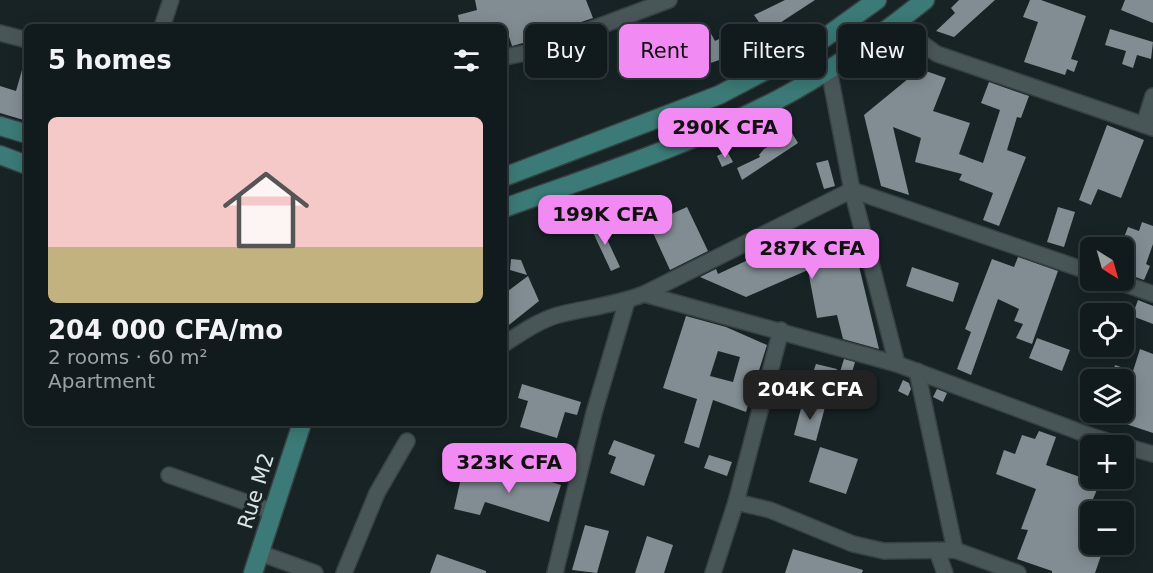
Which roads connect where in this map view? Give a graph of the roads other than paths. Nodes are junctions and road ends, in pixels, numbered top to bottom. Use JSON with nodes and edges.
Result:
{"nodes":[{"id":1,"x":171,"y":0,"type":"edge"},
{"id":2,"x":669,"y":0,"type":"edge"},
{"id":3,"x":877,"y":0,"type":"edge"},
{"id":4,"x":925,"y":0,"type":"edge"},
{"id":5,"x":163,"y":24,"type":"edge"},
{"id":6,"x":896,"y":24,"type":"edge"},
{"id":7,"x":0,"y":33,"type":"edge"},
{"id":8,"x":24,"y":39,"type":"edge"},
{"id":9,"x":926,"y":46,"type":"edge"},
{"id":10,"x":507,"y":56,"type":"edge"},
{"id":11,"x":838,"y":64,"type":"edge"},
{"id":12,"x":829,"y":70,"type":"junction"},
{"id":13,"x":1153,"y":96,"type":"edge"},
{"id":14,"x":0,"y":126,"type":"edge"},
{"id":15,"x":1148,"y":126,"type":"edge"},
{"id":16,"x":24,"y":133,"type":"edge"},
{"id":17,"x":0,"y":155,"type":"edge"},
{"id":18,"x":24,"y":164,"type":"edge"},
{"id":19,"x":507,"y":176,"type":"edge"},
{"id":20,"x":852,"y":190,"type":"junction"},
{"id":21,"x":507,"y":207,"type":"edge"},
{"id":22,"x":1080,"y":269,"type":"edge"},
{"id":23,"x":1134,"y":287,"type":"edge"},
{"id":24,"x":644,"y":294,"type":"junction"},
{"id":25,"x":1153,"y":294,"type":"edge"},
{"id":26,"x":627,"y":301,"type":"junction"},
{"id":27,"x":781,"y":330,"type":"junction"},
{"id":28,"x":507,"y":342,"type":"edge"},
{"id":29,"x":897,"y":364,"type":"junction"},
{"id":30,"x":917,"y":371,"type":"junction"},
{"id":31,"x":301,"y":426,"type":"edge"},
{"id":32,"x":1089,"y":435,"type":"edge"},
{"id":33,"x":407,"y":441,"type":"dead end"},
{"id":34,"x":1134,"y":449,"type":"edge"},
{"id":35,"x":1153,"y":454,"type":"edge"},
{"id":36,"x":169,"y":475,"type":"dead end"},
{"id":37,"x":736,"y":502,"type":"junction"},
{"id":38,"x":271,"y":511,"type":"junction"},
{"id":39,"x":955,"y":549,"type":"junction"},
{"id":40,"x":937,"y":551,"type":"junction"},
{"id":41,"x":260,"y":553,"type":"junction"},
{"id":42,"x":253,"y":573,"type":"edge"},
{"id":43,"x":315,"y":573,"type":"edge"},
{"id":44,"x":344,"y":573,"type":"edge"},
{"id":45,"x":555,"y":573,"type":"edge"},
{"id":46,"x":714,"y":573,"type":"edge"},
{"id":47,"x":945,"y":573,"type":"edge"},
{"id":48,"x":1018,"y":573,"type":"edge"}],
"edges":[{"from":1,"to":5,"type":"street"},
{"from":2,"to":10,"type":"street"},
{"from":3,"to":19,"type":"main road"},
{"from":4,"to":6,"type":"main road"},
{"from":7,"to":8,"type":"street"},
{"from":9,"to":15,"type":"street"},
{"from":11,"to":12,"type":"main road"},
{"from":12,"to":20,"type":"street"},
{"from":12,"to":21,"type":"main road"},
{"from":13,"to":15,"type":"street"},
{"from":14,"to":16,"type":"main road"},
{"from":17,"to":18,"type":"main road"},
{"from":20,"to":22,"type":"street"},
{"from":20,"to":24,"type":"street"},
{"from":20,"to":29,"type":"street"},
{"from":23,"to":25,"type":"street"},
{"from":24,"to":26,"type":"street"},
{"from":24,"to":27,"type":"street"},
{"from":26,"to":28,"type":"street"},
{"from":26,"to":45,"type":"street"},
{"from":27,"to":29,"type":"street"},
{"from":27,"to":37,"type":"street"},
{"from":29,"to":30,"type":"street"},
{"from":30,"to":32,"type":"street"},
{"from":30,"to":39,"type":"street"},
{"from":31,"to":38,"type":"main road","name":"Rue M2"},
{"from":33,"to":44,"type":"street"},
{"from":34,"to":35,"type":"street"},
{"from":36,"to":38,"type":"street"},
{"from":37,"to":40,"type":"street"},
{"from":37,"to":46,"type":"street"},
{"from":38,"to":41,"type":"main road","name":"Rue M2"},
{"from":39,"to":40,"type":"street"},
{"from":39,"to":48,"type":"street"},
{"from":40,"to":47,"type":"street"},
{"from":41,"to":42,"type":"main road","name":"Rue M2"},
{"from":41,"to":43,"type":"street"}]}
